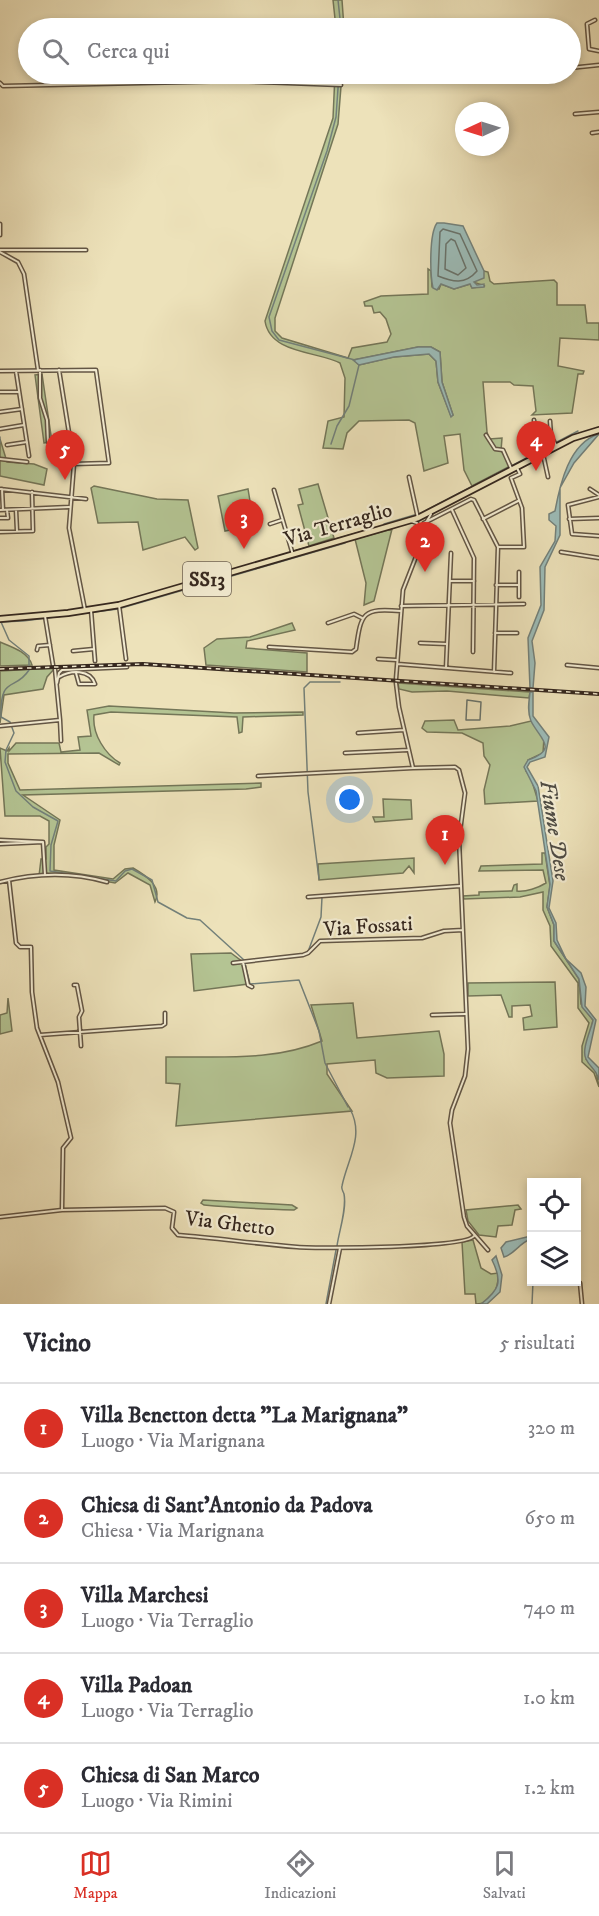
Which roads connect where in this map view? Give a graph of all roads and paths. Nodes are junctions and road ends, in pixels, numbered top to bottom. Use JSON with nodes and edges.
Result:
{"nodes":[{"id":1,"x":595,"y":20,"type":"dead end"},
{"id":2,"x":599,"y":51,"type":"edge"},
{"id":3,"x":599,"y":65,"type":"edge"},
{"id":4,"x":581,"y":67,"type":"edge"},
{"id":5,"x":0,"y":83,"type":"edge"},
{"id":6,"x":95,"y":84,"type":"edge"},
{"id":7,"x":309,"y":84,"type":"edge"},
{"id":8,"x":341,"y":85,"type":"dead end"},
{"id":9,"x":599,"y":112,"type":"edge"},
{"id":10,"x":574,"y":114,"type":"dead end"},
{"id":11,"x":592,"y":132,"type":"dead end"},
{"id":12,"x":599,"y":132,"type":"edge"},
{"id":13,"x":0,"y":224,"type":"edge"},
{"id":14,"x":0,"y":235,"type":"edge"},
{"id":15,"x":86,"y":250,"type":"dead end"},
{"id":16,"x":0,"y":251,"type":"edge"},
{"id":17,"x":39,"y":370,"type":"junction"},
{"id":18,"x":58,"y":370,"type":"junction"},
{"id":19,"x":0,"y":371,"type":"edge"},
{"id":20,"x":16,"y":371,"type":"junction"},
{"id":21,"x":0,"y":392,"type":"edge"},
{"id":22,"x":19,"y":392,"type":"junction"},
{"id":23,"x":22,"y":409,"type":"junction"},
{"id":24,"x":0,"y":412,"type":"edge"},
{"id":25,"x":534,"y":420,"type":"dead end"},
{"id":26,"x":550,"y":421,"type":"dead end"},
{"id":27,"x":24,"y":425,"type":"junction"},
{"id":28,"x":0,"y":429,"type":"edge"},
{"id":29,"x":599,"y":430,"type":"edge"},
{"id":30,"x":486,"y":435,"type":"dead end"},
{"id":31,"x":27,"y":442,"type":"junction"},
{"id":32,"x":48,"y":442,"type":"dead end"},
{"id":33,"x":555,"y":444,"type":"junction"},
{"id":34,"x":7,"y":445,"type":"dead end"},
{"id":35,"x":544,"y":451,"type":"junction"},
{"id":36,"x":29,"y":456,"type":"dead end"},
{"id":37,"x":0,"y":459,"type":"edge"},
{"id":38,"x":27,"y":462,"type":"dead end"},
{"id":39,"x":74,"y":466,"type":"junction"},
{"id":40,"x":514,"y":468,"type":"junction"},
{"id":41,"x":409,"y":477,"type":"dead end"},
{"id":42,"x":548,"y":477,"type":"dead end"},
{"id":43,"x":1,"y":489,"type":"edge"},
{"id":44,"x":590,"y":489,"type":"dead end"},
{"id":45,"x":274,"y":490,"type":"dead end"},
{"id":46,"x":32,"y":492,"type":"junction"},
{"id":47,"x":71,"y":496,"type":"junction"},
{"id":48,"x":599,"y":496,"type":"edge"},
{"id":49,"x":86,"y":499,"type":"dead end"},
{"id":50,"x":519,"y":500,"type":"junction"},
{"id":51,"x":70,"y":507,"type":"junction"},
{"id":52,"x":32,"y":508,"type":"junction"},
{"id":53,"x":16,"y":509,"type":"junction"},
{"id":54,"x":451,"y":509,"type":"junction"},
{"id":55,"x":1,"y":510,"type":"edge"},
{"id":56,"x":7,"y":510,"type":"junction"},
{"id":57,"x":430,"y":514,"type":"junction"},
{"id":58,"x":418,"y":516,"type":"junction"},
{"id":59,"x":0,"y":518,"type":"edge"},
{"id":60,"x":599,"y":518,"type":"edge"},
{"id":61,"x":483,"y":519,"type":"junction"},
{"id":62,"x":569,"y":519,"type":"junction"},
{"id":63,"x":282,"y":520,"type":"junction"},
{"id":64,"x":411,"y":520,"type":"junction"},
{"id":65,"x":424,"y":523,"type":"junction"},
{"id":66,"x":270,"y":524,"type":"dead end"},
{"id":67,"x":421,"y":529,"type":"junction"},
{"id":68,"x":17,"y":531,"type":"junction"},
{"id":69,"x":0,"y":532,"type":"edge"},
{"id":70,"x":599,"y":536,"type":"edge"},
{"id":71,"x":440,"y":539,"type":"dead end"},
{"id":72,"x":420,"y":541,"type":"junction"},
{"id":73,"x":498,"y":547,"type":"junction"},
{"id":74,"x":561,"y":552,"type":"dead end"},
{"id":75,"x":451,"y":553,"type":"dead end"},
{"id":76,"x":293,"y":555,"type":"junction"},
{"id":77,"x":599,"y":558,"type":"edge"},
{"id":78,"x":519,"y":572,"type":"dead end"},
{"id":79,"x":450,"y":581,"type":"junction"},
{"id":80,"x":475,"y":581,"type":"junction"},
{"id":81,"x":496,"y":585,"type":"junction"},
{"id":82,"x":519,"y":585,"type":"junction"},
{"id":83,"x":519,"y":597,"type":"dead end"},
{"id":84,"x":475,"y":604,"type":"junction"},
{"id":85,"x":495,"y":604,"type":"junction"},
{"id":86,"x":524,"y":604,"type":"dead end"},
{"id":87,"x":448,"y":605,"type":"junction"},
{"id":88,"x":401,"y":606,"type":"junction"},
{"id":89,"x":120,"y":607,"type":"junction"},
{"id":90,"x":401,"y":611,"type":"junction"},
{"id":91,"x":90,"y":612,"type":"junction"},
{"id":92,"x":362,"y":618,"type":"junction"},
{"id":93,"x":0,"y":619,"type":"edge"},
{"id":94,"x":45,"y":619,"type":"junction"},
{"id":95,"x":328,"y":623,"type":"dead end"},
{"id":96,"x":495,"y":633,"type":"junction"},
{"id":97,"x":517,"y":633,"type":"dead end"},
{"id":98,"x":420,"y":644,"type":"dead end"},
{"id":99,"x":447,"y":644,"type":"junction"},
{"id":100,"x":50,"y":645,"type":"junction"},
{"id":101,"x":269,"y":647,"type":"dead end"},
{"id":102,"x":94,"y":649,"type":"junction"},
{"id":103,"x":38,"y":650,"type":"dead end"},
{"id":104,"x":73,"y":651,"type":"dead end"},
{"id":105,"x":474,"y":652,"type":"dead end"},
{"id":106,"x":126,"y":659,"type":"dead end"},
{"id":107,"x":378,"y":659,"type":"dead end"},
{"id":108,"x":95,"y":661,"type":"dead end"},
{"id":109,"x":397,"y":662,"type":"junction"},
{"id":110,"x":53,"y":664,"type":"dead end"},
{"id":111,"x":567,"y":665,"type":"dead end"},
{"id":112,"x":127,"y":668,"type":"dead end"},
{"id":113,"x":446,"y":668,"type":"junction"},
{"id":114,"x":599,"y":668,"type":"edge"},
{"id":115,"x":54,"y":669,"type":"dead end"},
{"id":116,"x":494,"y":672,"type":"junction"},
{"id":117,"x":76,"y":673,"type":"junction"},
{"id":118,"x":511,"y":673,"type":"dead end"},
{"id":119,"x":59,"y":677,"type":"junction"},
{"id":120,"x":57,"y":683,"type":"junction"},
{"id":121,"x":60,"y":720,"type":"junction"},
{"id":122,"x":0,"y":726,"type":"edge"},
{"id":123,"x":404,"y":730,"type":"junction"},
{"id":124,"x":358,"y":733,"type":"dead end"},
{"id":125,"x":61,"y":741,"type":"dead end"},
{"id":126,"x":408,"y":750,"type":"junction"},
{"id":127,"x":345,"y":753,"type":"dead end"},
{"id":128,"x":413,"y":768,"type":"junction"},
{"id":129,"x":258,"y":776,"type":"dead end"},
{"id":130,"x":0,"y":842,"type":"edge"},
{"id":131,"x":45,"y":875,"type":"junction"},
{"id":132,"x":9,"y":880,"type":"junction"},
{"id":133,"x":0,"y":882,"type":"edge"},
{"id":134,"x":106,"y":882,"type":"dead end"},
{"id":135,"x":460,"y":886,"type":"junction"},
{"id":136,"x":308,"y":897,"type":"dead end"},
{"id":137,"x":463,"y":930,"type":"junction"},
{"id":138,"x":244,"y":962,"type":"junction"},
{"id":139,"x":233,"y":963,"type":"dead end"},
{"id":140,"x":74,"y":985,"type":"dead end"},
{"id":141,"x":252,"y":987,"type":"dead end"},
{"id":142,"x":165,"y":1013,"type":"dead end"},
{"id":143,"x":465,"y":1014,"type":"junction"},
{"id":144,"x":432,"y":1015,"type":"dead end"},
{"id":145,"x":79,"y":1032,"type":"junction"},
{"id":146,"x":40,"y":1035,"type":"junction"},
{"id":147,"x":81,"y":1046,"type":"dead end"},
{"id":148,"x":62,"y":1210,"type":"junction"},
{"id":149,"x":0,"y":1217,"type":"edge"},
{"id":150,"x":474,"y":1235,"type":"junction"},
{"id":151,"x":340,"y":1248,"type":"junction"},
{"id":152,"x":488,"y":1250,"type":"dead end"},
{"id":153,"x":580,"y":1286,"type":"edge"},
{"id":154,"x":329,"y":1304,"type":"edge"},
{"id":155,"x":582,"y":1304,"type":"edge"}],
"edges":[{"from":1,"to":2,"type":"street"},
{"from":3,"to":4,"type":"street"},
{"from":5,"to":6,"type":"street"},
{"from":7,"to":8,"type":"street"},
{"from":9,"to":10,"type":"street"},
{"from":11,"to":12,"type":"street"},
{"from":13,"to":14,"type":"street"},
{"from":15,"to":16,"type":"street"},
{"from":16,"to":17,"type":"street"},
{"from":17,"to":18,"type":"street"},
{"from":17,"to":20,"type":"street"},
{"from":17,"to":32,"type":"street"},
{"from":18,"to":39,"type":"street"},
{"from":18,"to":39,"type":"street"},
{"from":19,"to":20,"type":"street"},
{"from":20,"to":22,"type":"street"},
{"from":21,"to":22,"type":"street"},
{"from":22,"to":23,"type":"street"},
{"from":23,"to":24,"type":"street"},
{"from":23,"to":27,"type":"street"},
{"from":25,"to":35,"type":"street"},
{"from":26,"to":33,"type":"street"},
{"from":27,"to":28,"type":"street"},
{"from":27,"to":31,"type":"street"},
{"from":29,"to":33,"type":"main road","name":"Via Terraglio","number":"SS13"},
{"from":30,"to":40,"type":"street"},
{"from":31,"to":34,"type":"street"},
{"from":31,"to":36,"type":"street"},
{"from":33,"to":35,"type":"main road","name":"Via Terraglio","number":"SS13"},
{"from":35,"to":40,"type":"main road","name":"Via Terraglio","number":"SS13"},
{"from":35,"to":42,"type":"street"},
{"from":37,"to":38,"type":"street"},
{"from":39,"to":47,"type":"street"},
{"from":40,"to":50,"type":"street"},
{"from":40,"to":57,"type":"main road","name":"Via Terraglio","number":"SS13"},
{"from":41,"to":58,"type":"street"},
{"from":43,"to":46,"type":"street"},
{"from":43,"to":55,"type":"street"},
{"from":44,"to":48,"type":"street"},
{"from":45,"to":63,"type":"street"},
{"from":46,"to":47,"type":"street"},
{"from":46,"to":52,"type":"street"},
{"from":47,"to":49,"type":"street"},
{"from":47,"to":51,"type":"street"},
{"from":48,"to":62,"type":"street"},
{"from":50,"to":61,"type":"street"},
{"from":50,"to":73,"type":"street"},
{"from":51,"to":52,"type":"street"},
{"from":51,"to":91,"type":"street"},
{"from":52,"to":53,"type":"street"},
{"from":52,"to":68,"type":"street"},
{"from":53,"to":56,"type":"street"},
{"from":53,"to":68,"type":"street"},
{"from":54,"to":61,"type":"street"},
{"from":54,"to":65,"type":"street"},
{"from":54,"to":80,"type":"street"},
{"from":55,"to":56,"type":"street"},
{"from":56,"to":59,"type":"street"},
{"from":57,"to":58,"type":"main road","name":"Via Terraglio","number":"SS13"},
{"from":57,"to":65,"type":"street"},
{"from":58,"to":64,"type":"main road","name":"Via Terraglio","number":"SS13"},
{"from":58,"to":65,"type":"street"},
{"from":58,"to":67,"type":"street"},
{"from":60,"to":62,"type":"street"},
{"from":61,"to":73,"type":"street"},
{"from":62,"to":70,"type":"street"},
{"from":63,"to":66,"type":"street"},
{"from":63,"to":76,"type":"street"},
{"from":64,"to":67,"type":"street"},
{"from":64,"to":76,"type":"main road","name":"Via Terraglio","number":"SS13"},
{"from":65,"to":67,"type":"street"},
{"from":67,"to":72,"type":"street"},
{"from":68,"to":69,"type":"street"},
{"from":71,"to":72,"type":"street"},
{"from":72,"to":88,"type":"street"},
{"from":73,"to":81,"type":"street"},
{"from":74,"to":77,"type":"street"},
{"from":75,"to":79,"type":"street"},
{"from":76,"to":89,"type":"main road","name":"Via Terraglio","number":"SS13"},
{"from":78,"to":82,"type":"street"},
{"from":79,"to":80,"type":"street"},
{"from":79,"to":87,"type":"street"},
{"from":80,"to":84,"type":"street"},
{"from":81,"to":82,"type":"street"},
{"from":81,"to":85,"type":"street"},
{"from":82,"to":83,"type":"street"},
{"from":84,"to":85,"type":"street"},
{"from":84,"to":87,"type":"street"},
{"from":84,"to":105,"type":"street"},
{"from":85,"to":86,"type":"street"},
{"from":85,"to":96,"type":"street"},
{"from":87,"to":88,"type":"street"},
{"from":87,"to":99,"type":"street"},
{"from":88,"to":90,"type":"street"},
{"from":89,"to":91,"type":"main road","name":"Via Terraglio","number":"SS13"},
{"from":89,"to":106,"type":"street"},
{"from":90,"to":92,"type":"street"},
{"from":90,"to":109,"type":"street"},
{"from":91,"to":94,"type":"main road","name":"Via Terraglio","number":"SS13"},
{"from":91,"to":102,"type":"street"},
{"from":92,"to":95,"type":"street"},
{"from":92,"to":101,"type":"street"},
{"from":93,"to":94,"type":"main road","name":"Via Terraglio","number":"SS13"},
{"from":94,"to":100,"type":"street"},
{"from":96,"to":97,"type":"street"},
{"from":96,"to":116,"type":"street"},
{"from":98,"to":99,"type":"street"},
{"from":99,"to":113,"type":"street"},
{"from":100,"to":103,"type":"street"},
{"from":100,"to":110,"type":"street"},
{"from":102,"to":104,"type":"street"},
{"from":102,"to":108,"type":"street"},
{"from":107,"to":109,"type":"street"},
{"from":109,"to":113,"type":"street"},
{"from":109,"to":123,"type":"street"},
{"from":111,"to":114,"type":"street"},
{"from":112,"to":119,"type":"street"},
{"from":113,"to":116,"type":"street"},
{"from":115,"to":120,"type":"street"},
{"from":116,"to":118,"type":"street"},
{"from":117,"to":117,"type":"street"},
{"from":117,"to":119,"type":"street"},
{"from":119,"to":120,"type":"street"},
{"from":120,"to":121,"type":"street"},
{"from":121,"to":122,"type":"street"},
{"from":121,"to":125,"type":"street"},
{"from":123,"to":124,"type":"street"},
{"from":123,"to":126,"type":"street"},
{"from":126,"to":127,"type":"street"},
{"from":126,"to":128,"type":"street"},
{"from":128,"to":129,"type":"street"},
{"from":128,"to":135,"type":"street"},
{"from":130,"to":131,"type":"street"},
{"from":131,"to":132,"type":"street"},
{"from":131,"to":134,"type":"street"},
{"from":132,"to":133,"type":"street"},
{"from":132,"to":146,"type":"street"},
{"from":135,"to":136,"type":"street"},
{"from":135,"to":137,"type":"street"},
{"from":137,"to":138,"type":"street","name":"Via Fossati"},
{"from":137,"to":143,"type":"street"},
{"from":138,"to":139,"type":"street","name":"Via Fossati"},
{"from":138,"to":141,"type":"street"},
{"from":140,"to":145,"type":"street"},
{"from":142,"to":145,"type":"street"},
{"from":143,"to":144,"type":"street"},
{"from":143,"to":150,"type":"street"},
{"from":145,"to":146,"type":"street"},
{"from":145,"to":147,"type":"street"},
{"from":146,"to":148,"type":"street"},
{"from":148,"to":149,"type":"street","name":"Via Ghetto"},
{"from":148,"to":151,"type":"street","name":"Via Ghetto"},
{"from":150,"to":151,"type":"street","name":"Via Ghetto"},
{"from":150,"to":152,"type":"street"},
{"from":151,"to":154,"type":"street"},
{"from":153,"to":155,"type":"street"}]}
